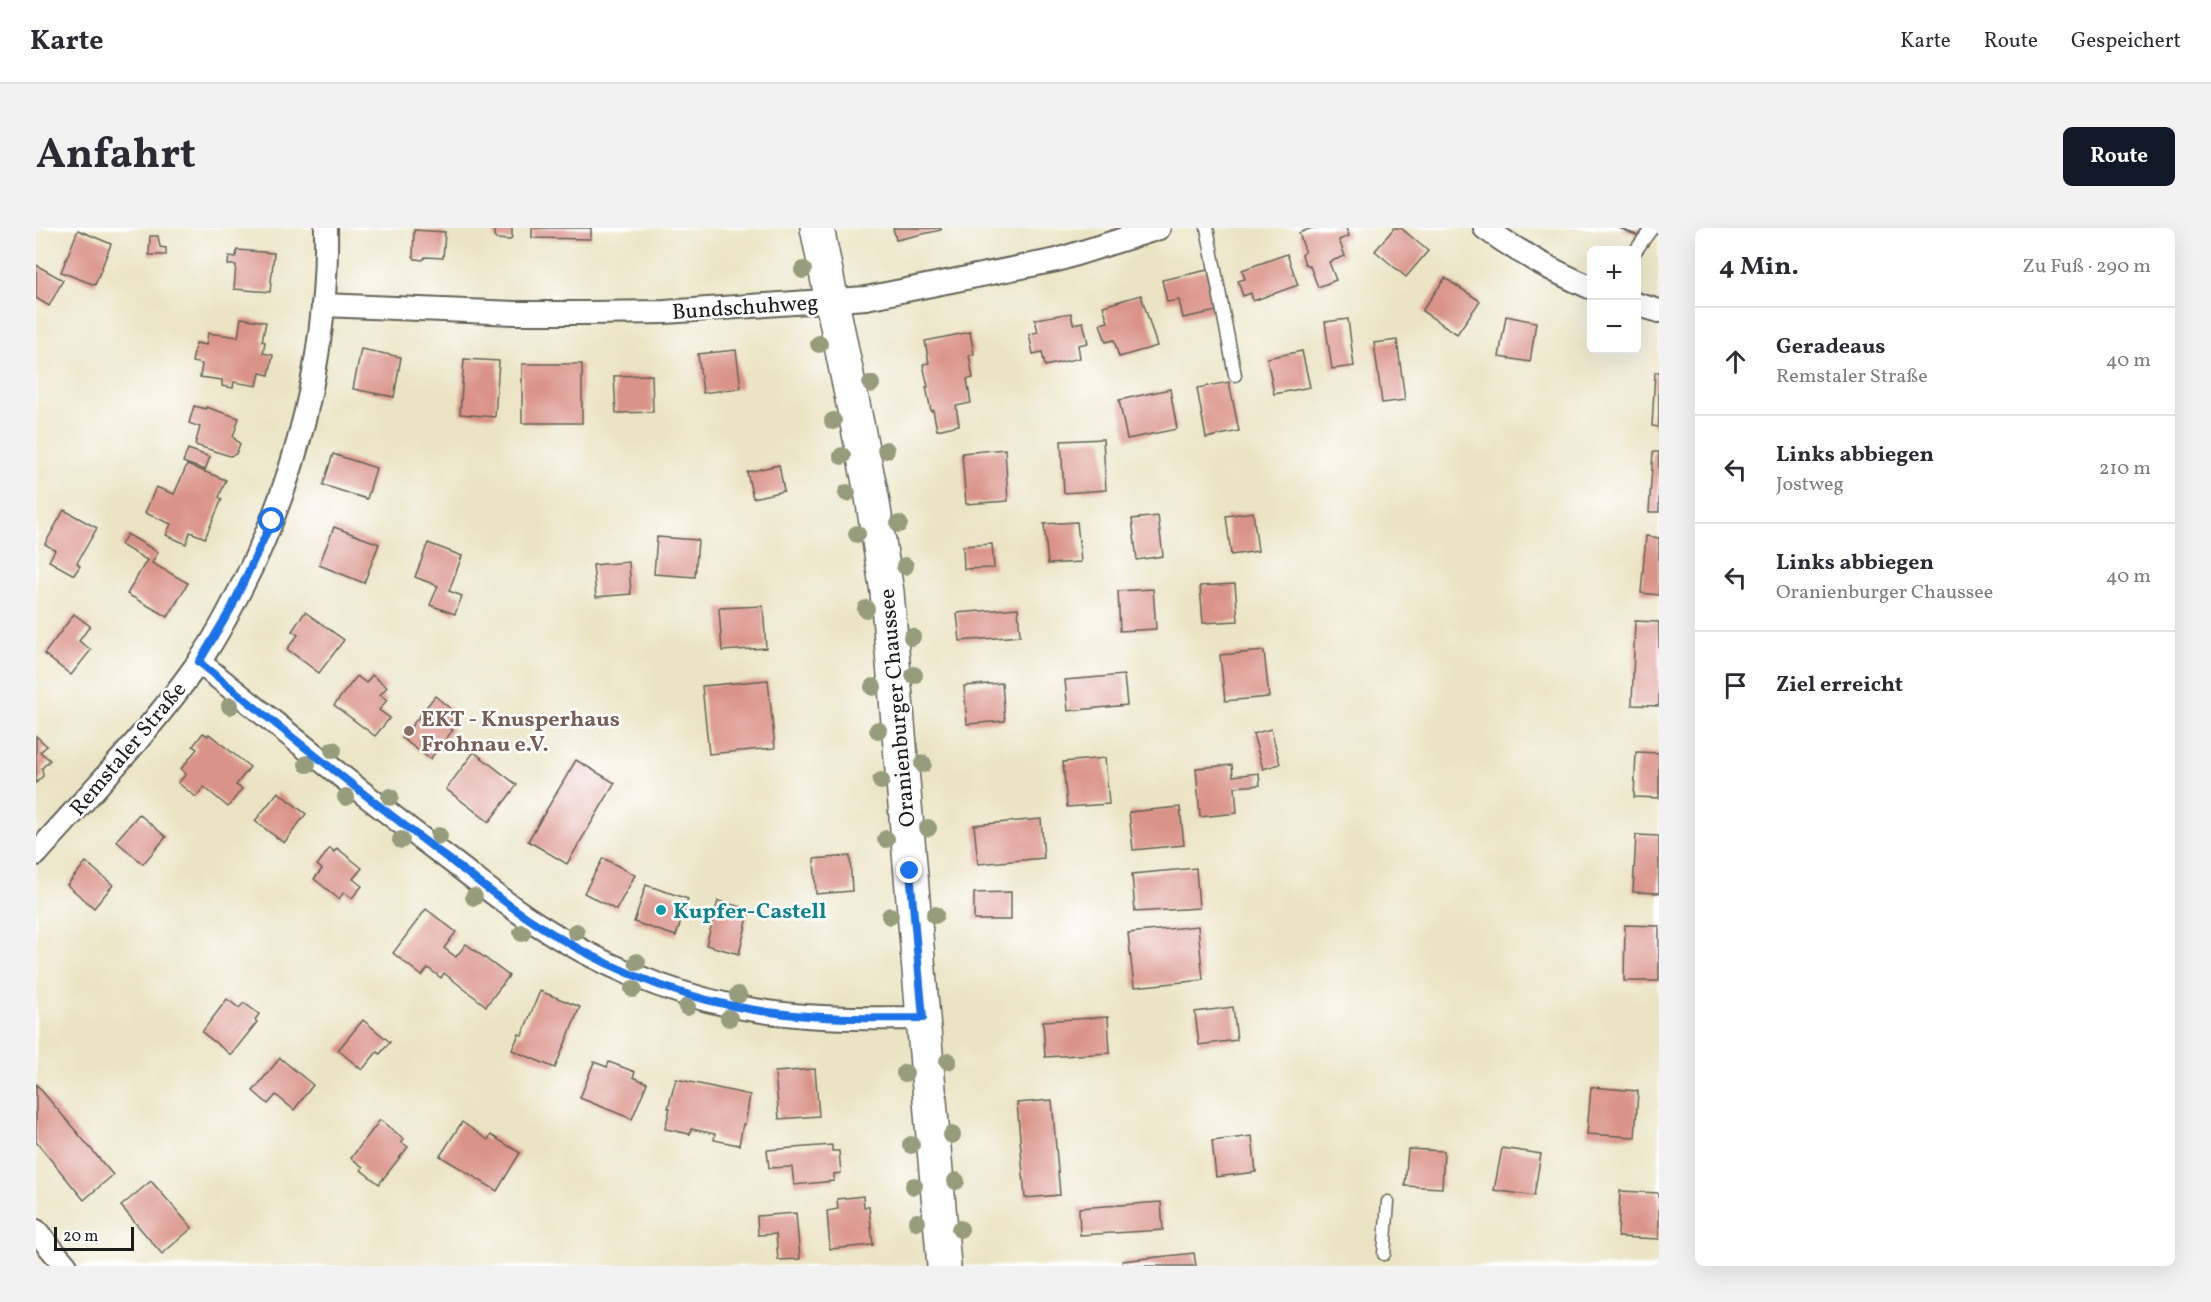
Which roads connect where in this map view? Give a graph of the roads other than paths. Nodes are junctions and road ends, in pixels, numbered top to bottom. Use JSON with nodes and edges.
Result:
{"nodes":[{"id":1,"x":326,"y":228,"type":"edge"},
{"id":2,"x":817,"y":228,"type":"edge"},
{"id":3,"x":1159,"y":228,"type":"edge"},
{"id":4,"x":1207,"y":228,"type":"edge"},
{"id":5,"x":1485,"y":228,"type":"edge"},
{"id":6,"x":1652,"y":228,"type":"edge"},
{"id":7,"x":1639,"y":246,"type":"edge"},
{"id":8,"x":1587,"y":286,"type":"edge"},
{"id":9,"x":831,"y":300,"type":"junction"},
{"id":10,"x":323,"y":305,"type":"junction"},
{"id":11,"x":1641,"y":306,"type":"edge"},
{"id":12,"x":1659,"y":311,"type":"edge"},
{"id":13,"x":1235,"y":375,"type":"dead end"},
{"id":14,"x":199,"y":662,"type":"junction"},
{"id":15,"x":36,"y":854,"type":"edge"},
{"id":16,"x":923,"y":1018,"type":"junction"},
{"id":17,"x":1388,"y":1202,"type":"dead end"},
{"id":18,"x":36,"y":1231,"type":"edge"},
{"id":19,"x":1384,"y":1254,"type":"dead end"},
{"id":20,"x":66,"y":1266,"type":"edge"},
{"id":21,"x":944,"y":1266,"type":"edge"}],
"edges":[{"from":1,"to":10,"type":"street","name":"Remstaler Straße"},
{"from":2,"to":9,"type":"main road","name":"Oranienburger Chaussee"},
{"from":3,"to":9,"type":"street","name":"Bundschuhweg"},
{"from":4,"to":13,"type":"lane"},
{"from":5,"to":8,"type":"street"},
{"from":6,"to":7,"type":"lane"},
{"from":9,"to":10,"type":"street","name":"Bundschuhweg"},
{"from":9,"to":16,"type":"main road","name":"Oranienburger Chaussee"},
{"from":10,"to":14,"type":"street","name":"Remstaler Straße"},
{"from":11,"to":12,"type":"street"},
{"from":14,"to":15,"type":"street","name":"Remstaler Straße"},
{"from":14,"to":16,"type":"street"},
{"from":16,"to":21,"type":"main road","name":"Oranienburger Chaussee"},
{"from":17,"to":19,"type":"lane"},
{"from":18,"to":20,"type":"street"}]}
